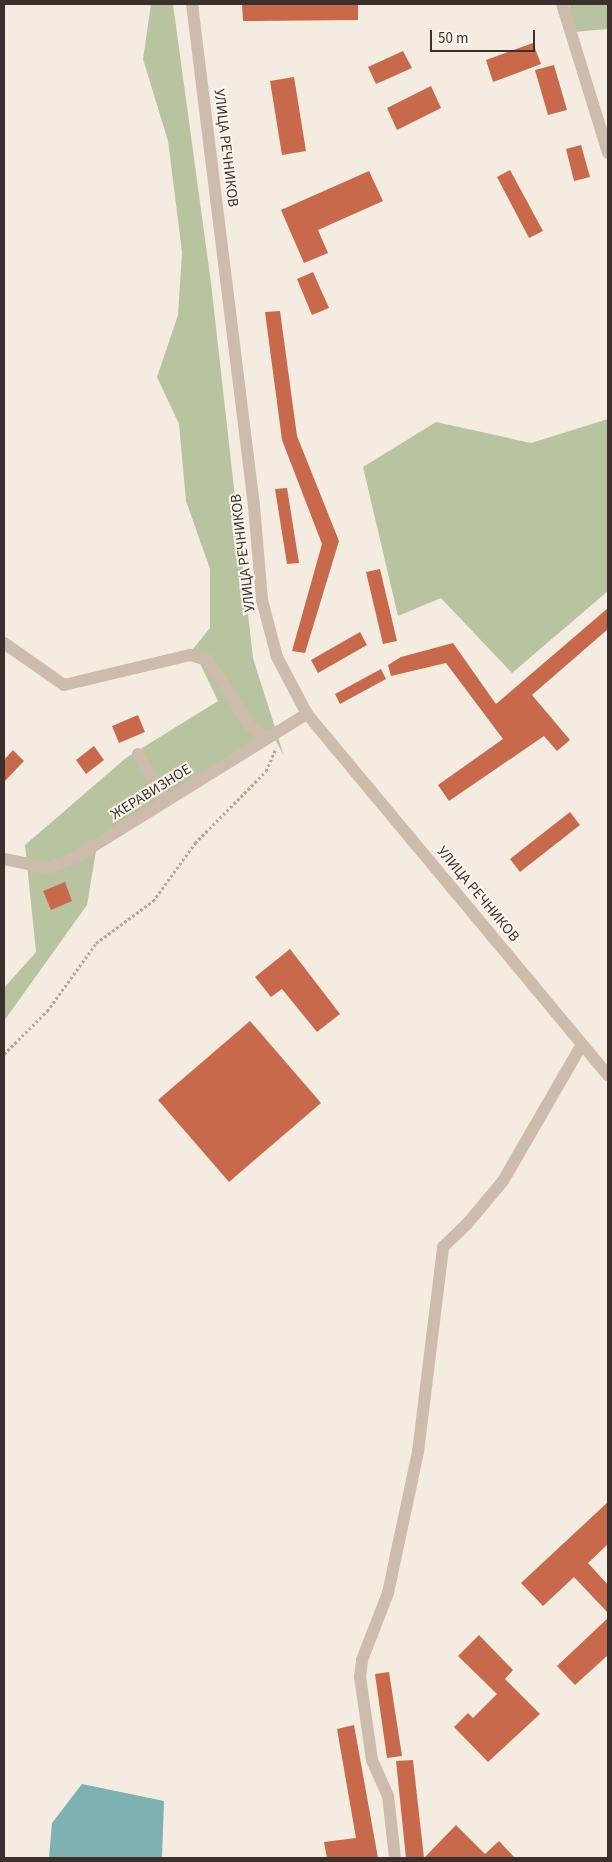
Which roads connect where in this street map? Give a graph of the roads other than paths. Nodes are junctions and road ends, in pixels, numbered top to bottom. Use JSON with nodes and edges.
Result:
{"nodes":[{"id":1,"x":192,"y":4,"type":"edge"},
{"id":2,"x":562,"y":4,"type":"edge"},
{"id":3,"x":608,"y":153,"type":"edge"},
{"id":4,"x":4,"y":642,"type":"edge"},
{"id":5,"x":307,"y":714,"type":"junction"},
{"id":6,"x":267,"y":739,"type":"junction"},
{"id":7,"x":138,"y":754,"type":"dead end"},
{"id":8,"x":165,"y":802,"type":"junction"},
{"id":9,"x":4,"y":859,"type":"edge"},
{"id":10,"x":582,"y":1044,"type":"junction"},
{"id":11,"x":608,"y":1075,"type":"edge"},
{"id":12,"x":395,"y":1858,"type":"edge"}],
"edges":[{"from":1,"to":5,"type":"street","name":"УЛИЦА РЕЧНИКОВ"},
{"from":2,"to":3,"type":"street"},
{"from":4,"to":6,"type":"street"},
{"from":5,"to":6,"type":"street","name":"ЖЕРАВИЗНОЕ"},
{"from":5,"to":10,"type":"street","name":"УЛИЦА РЕЧНИКОВ"},
{"from":6,"to":8,"type":"street","name":"ЖЕРАВИЗНОЕ"},
{"from":7,"to":8,"type":"street"},
{"from":8,"to":9,"type":"street","name":"ЖЕРАВИЗНОЕ"},
{"from":10,"to":11,"type":"street","name":"УЛИЦА РЕЧНИКОВ"},
{"from":10,"to":12,"type":"street"}]}
